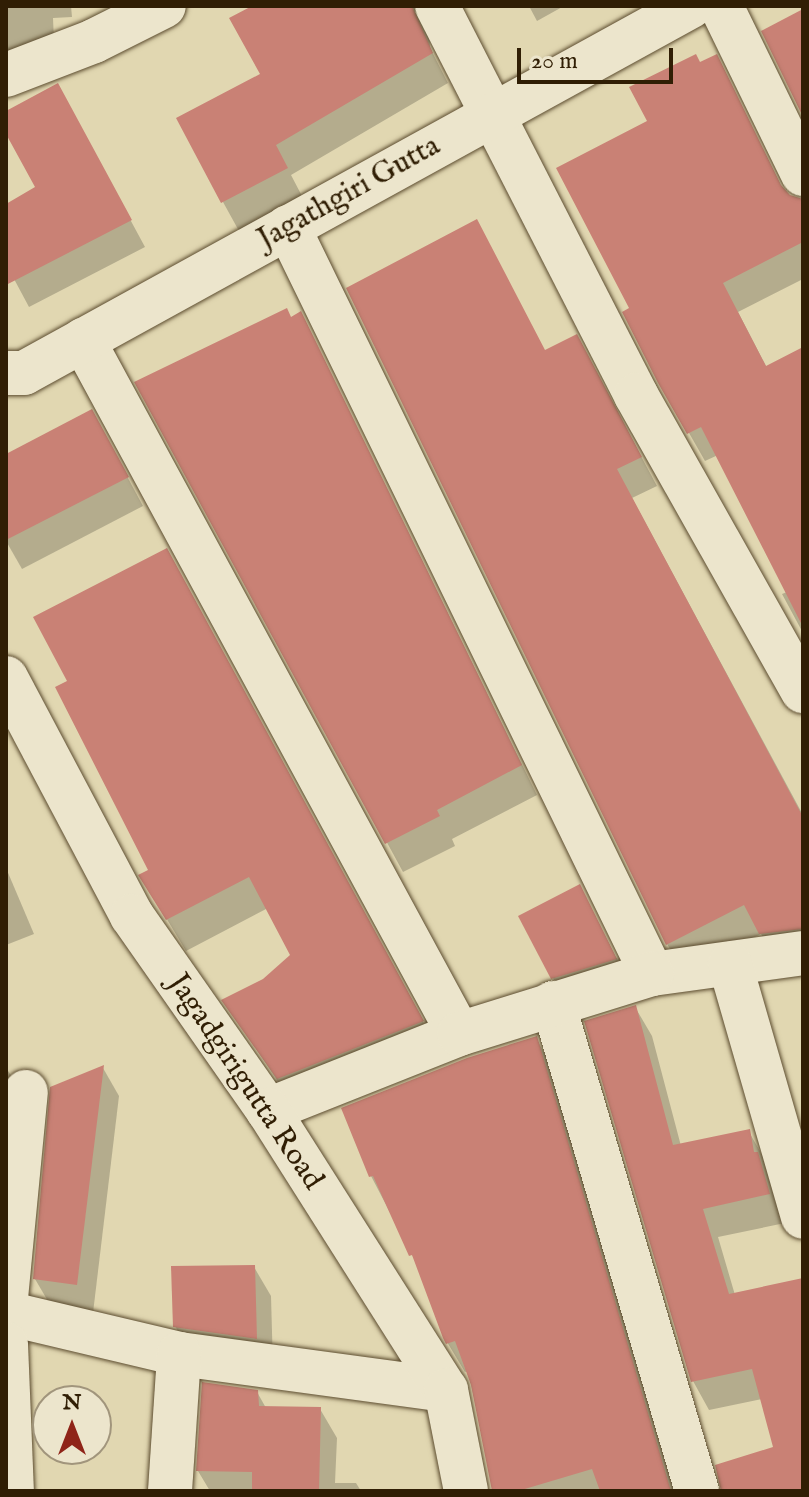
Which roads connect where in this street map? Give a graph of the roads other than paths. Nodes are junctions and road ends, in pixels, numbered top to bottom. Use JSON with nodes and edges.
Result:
{"nodes":[{"id":1,"x":164,"y":6,"type":"edge"},
{"id":2,"x":437,"y":6,"type":"edge"},
{"id":3,"x":721,"y":6,"type":"edge"},
{"id":4,"x":663,"y":13,"type":"edge"},
{"id":5,"x":93,"y":24,"type":"edge"},
{"id":6,"x":6,"y":75,"type":"edge"},
{"id":7,"x":491,"y":116,"type":"junction"},
{"id":8,"x":803,"y":174,"type":"edge"},
{"id":9,"x":288,"y":227,"type":"junction"},
{"id":10,"x":83,"y":340,"type":"junction"},
{"id":11,"x":6,"y":373,"type":"edge"},
{"id":12,"x":6,"y":678,"type":"edge"},
{"id":13,"x":803,"y":691,"type":"edge"},
{"id":14,"x":803,"y":953,"type":"edge"},
{"id":15,"x":730,"y":964,"type":"junction"},
{"id":16,"x":652,"y":974,"type":"junction"},
{"id":17,"x":553,"y":1003,"type":"junction"},
{"id":18,"x":459,"y":1034,"type":"junction"},
{"id":19,"x":26,"y":1092,"type":"dead end"},
{"id":20,"x":268,"y":1110,"type":"junction"},
{"id":21,"x":803,"y":1217,"type":"edge"},
{"id":22,"x":6,"y":1298,"type":"edge"},
{"id":23,"x":6,"y":1313,"type":"edge"},
{"id":24,"x":6,"y":1344,"type":"edge"},
{"id":25,"x":179,"y":1354,"type":"junction"},
{"id":26,"x":446,"y":1390,"type":"junction"},
{"id":27,"x":12,"y":1491,"type":"edge"},
{"id":28,"x":170,"y":1491,"type":"edge"},
{"id":29,"x":466,"y":1491,"type":"edge"},
{"id":30,"x":697,"y":1491,"type":"edge"}],
"edges":[{"from":1,"to":5,"type":"street"},
{"from":2,"to":7,"type":"street"},
{"from":3,"to":8,"type":"street"},
{"from":4,"to":7,"type":"street","name":"Jagathgiri Gutta"},
{"from":5,"to":6,"type":"street"},
{"from":7,"to":9,"type":"street","name":"Jagathgiri Gutta"},
{"from":7,"to":13,"type":"street"},
{"from":9,"to":10,"type":"street","name":"Jagathgiri Gutta"},
{"from":9,"to":16,"type":"street"},
{"from":10,"to":11,"type":"street","name":"Jagathgiri Gutta"},
{"from":10,"to":18,"type":"street"},
{"from":12,"to":20,"type":"street","name":"Jagadgirigutta Road"},
{"from":14,"to":15,"type":"street"},
{"from":15,"to":16,"type":"street"},
{"from":15,"to":21,"type":"street"},
{"from":16,"to":17,"type":"street"},
{"from":17,"to":18,"type":"street"},
{"from":17,"to":30,"type":"street"},
{"from":18,"to":20,"type":"street"},
{"from":19,"to":22,"type":"street"},
{"from":20,"to":26,"type":"street","name":"Jagadgirigutta Road"},
{"from":23,"to":25,"type":"street"},
{"from":24,"to":27,"type":"street"},
{"from":25,"to":26,"type":"street"},
{"from":25,"to":28,"type":"street"},
{"from":26,"to":29,"type":"street","name":"Jagadgirigutta Road"}]}
